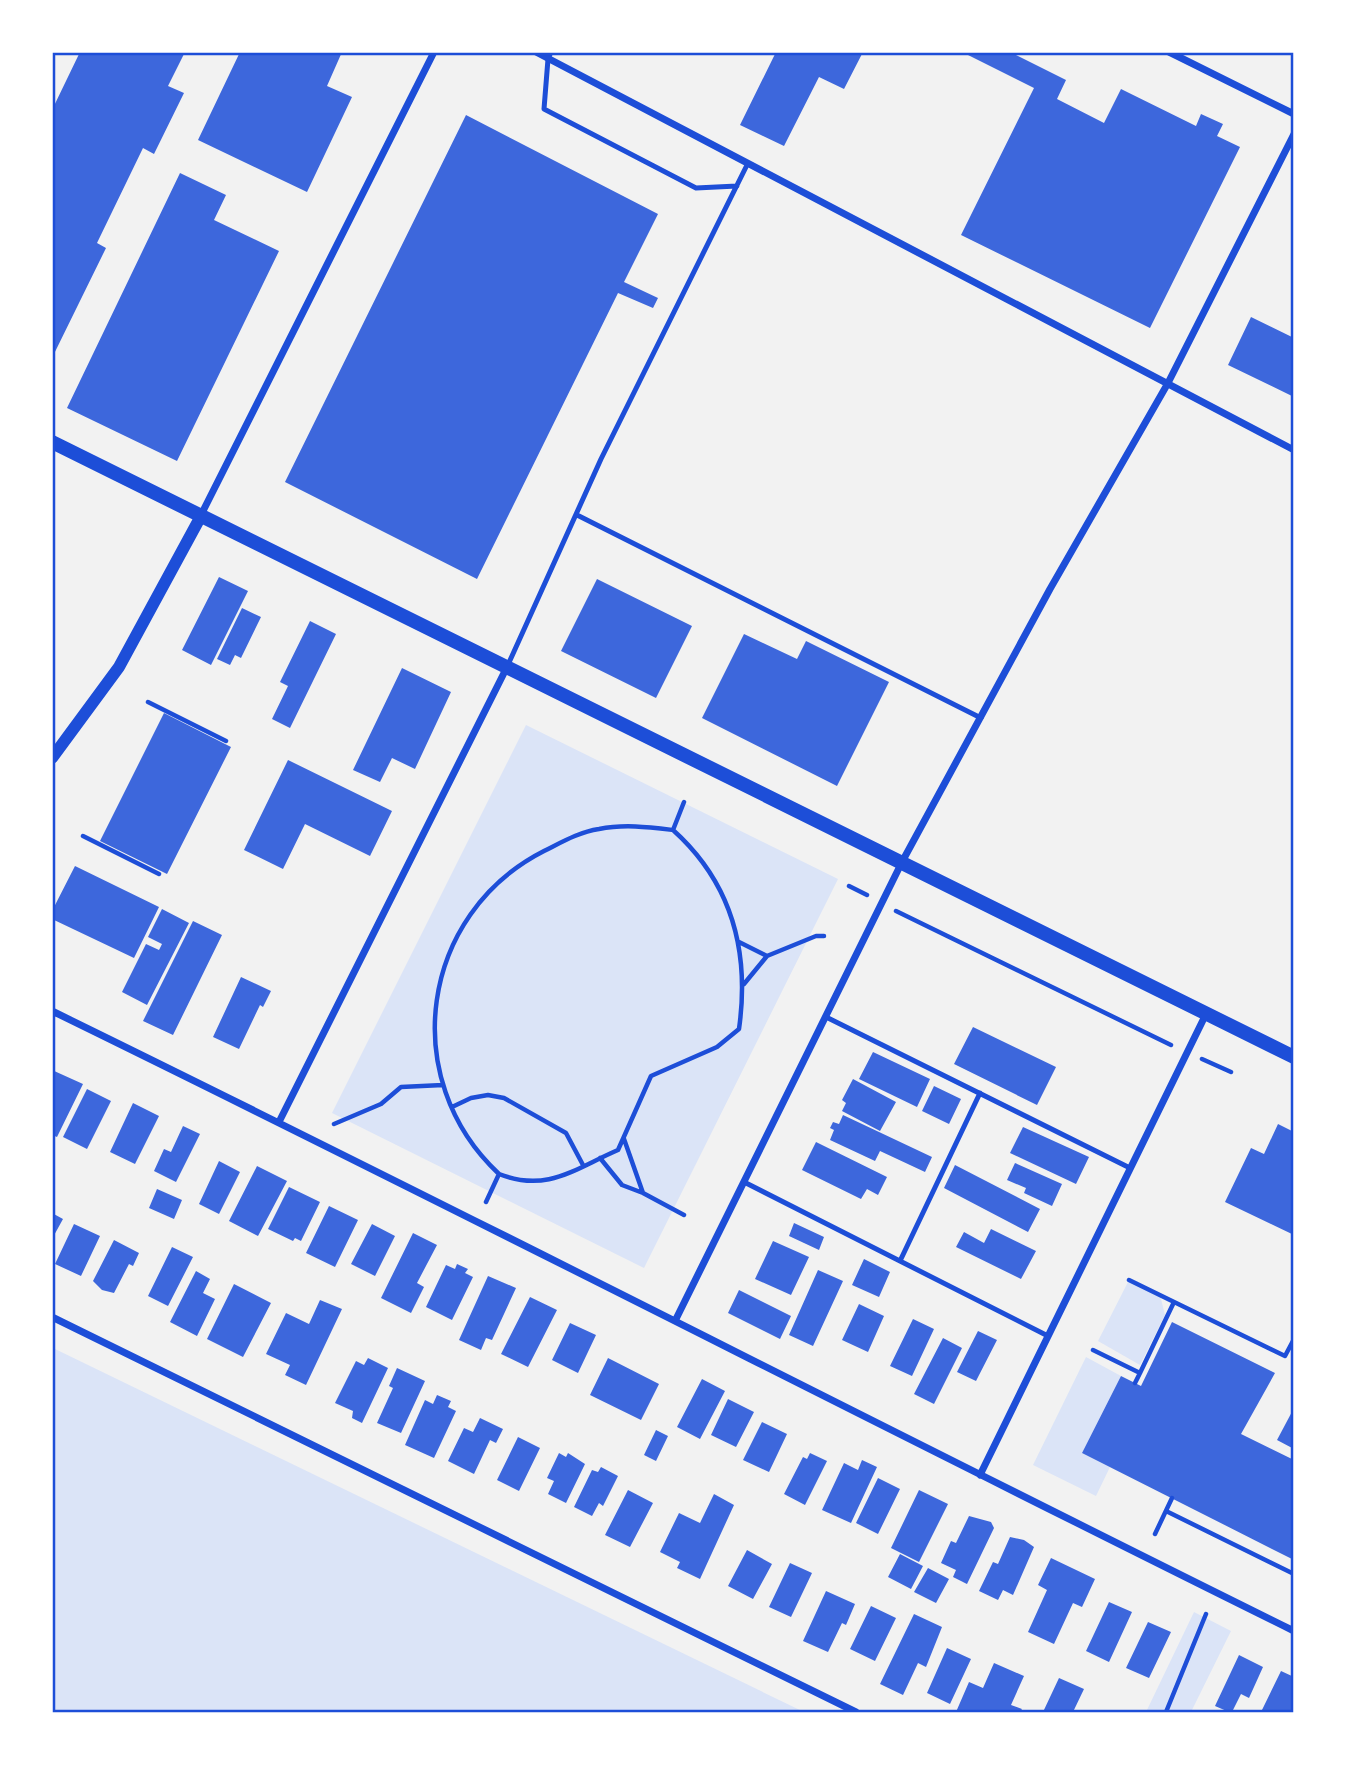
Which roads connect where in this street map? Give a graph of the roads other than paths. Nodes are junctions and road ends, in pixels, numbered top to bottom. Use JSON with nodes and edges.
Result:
{"nodes":[{"id":1,"x":434,"y":52,"type":"edge"},
{"id":2,"x":536,"y":52,"type":"edge"},
{"id":3,"x":1169,"y":52,"type":"edge"},
{"id":4,"x":550,"y":56,"type":"edge"},
{"id":5,"x":1293,"y":114,"type":"edge"},
{"id":6,"x":1293,"y":134,"type":"edge"},
{"id":7,"x":748,"y":163,"type":"junction"},
{"id":8,"x":737,"y":186,"type":"junction"},
{"id":9,"x":1168,"y":383,"type":"junction"},
{"id":10,"x":52,"y":442,"type":"edge"},
{"id":11,"x":1293,"y":450,"type":"edge"},
{"id":12,"x":577,"y":515,"type":"junction"},
{"id":13,"x":201,"y":516,"type":"junction"},
{"id":14,"x":507,"y":667,"type":"junction"},
{"id":15,"x":981,"y":718,"type":"junction"},
{"id":16,"x":52,"y":758,"type":"edge"},
{"id":17,"x":902,"y":862,"type":"junction"},
{"id":18,"x":52,"y":1011,"type":"edge"},
{"id":19,"x":1206,"y":1013,"type":"junction"},
{"id":20,"x":825,"y":1017,"type":"junction"},
{"id":21,"x":1293,"y":1057,"type":"edge"},
{"id":22,"x":980,"y":1093,"type":"junction"},
{"id":23,"x":279,"y":1122,"type":"junction"},
{"id":24,"x":1130,"y":1168,"type":"junction"},
{"id":25,"x":744,"y":1182,"type":"junction"},
{"id":26,"x":900,"y":1261,"type":"junction"},
{"id":27,"x":52,"y":1317,"type":"edge"},
{"id":28,"x":676,"y":1319,"type":"junction"},
{"id":29,"x":1048,"y":1336,"type":"junction"},
{"id":30,"x":980,"y":1475,"type":"junction"},
{"id":31,"x":1293,"y":1631,"type":"edge"},
{"id":32,"x":856,"y":1713,"type":"edge"}],
"edges":[{"from":1,"to":13,"type":"street"},
{"from":2,"to":4,"type":"street"},
{"from":3,"to":5,"type":"street"},
{"from":4,"to":7,"type":"street"},
{"from":4,"to":8,"type":"lane"},
{"from":6,"to":9,"type":"street"},
{"from":7,"to":8,"type":"lane"},
{"from":7,"to":9,"type":"street"},
{"from":8,"to":12,"type":"lane"},
{"from":9,"to":11,"type":"street"},
{"from":9,"to":15,"type":"street"},
{"from":10,"to":13,"type":"main road"},
{"from":12,"to":14,"type":"lane"},
{"from":12,"to":15,"type":"lane"},
{"from":13,"to":14,"type":"main road"},
{"from":13,"to":16,"type":"street"},
{"from":14,"to":17,"type":"main road"},
{"from":14,"to":23,"type":"street"},
{"from":15,"to":17,"type":"street"},
{"from":17,"to":19,"type":"main road"},
{"from":17,"to":20,"type":"street"},
{"from":18,"to":23,"type":"street"},
{"from":19,"to":21,"type":"main road"},
{"from":19,"to":24,"type":"street"},
{"from":20,"to":22,"type":"lane"},
{"from":20,"to":25,"type":"street"},
{"from":22,"to":24,"type":"lane"},
{"from":22,"to":26,"type":"lane"},
{"from":23,"to":28,"type":"street"},
{"from":24,"to":29,"type":"street"},
{"from":25,"to":26,"type":"lane"},
{"from":25,"to":28,"type":"street"},
{"from":26,"to":29,"type":"lane"},
{"from":27,"to":32,"type":"street"},
{"from":28,"to":30,"type":"street"},
{"from":29,"to":30,"type":"street"},
{"from":30,"to":31,"type":"street"}]}
